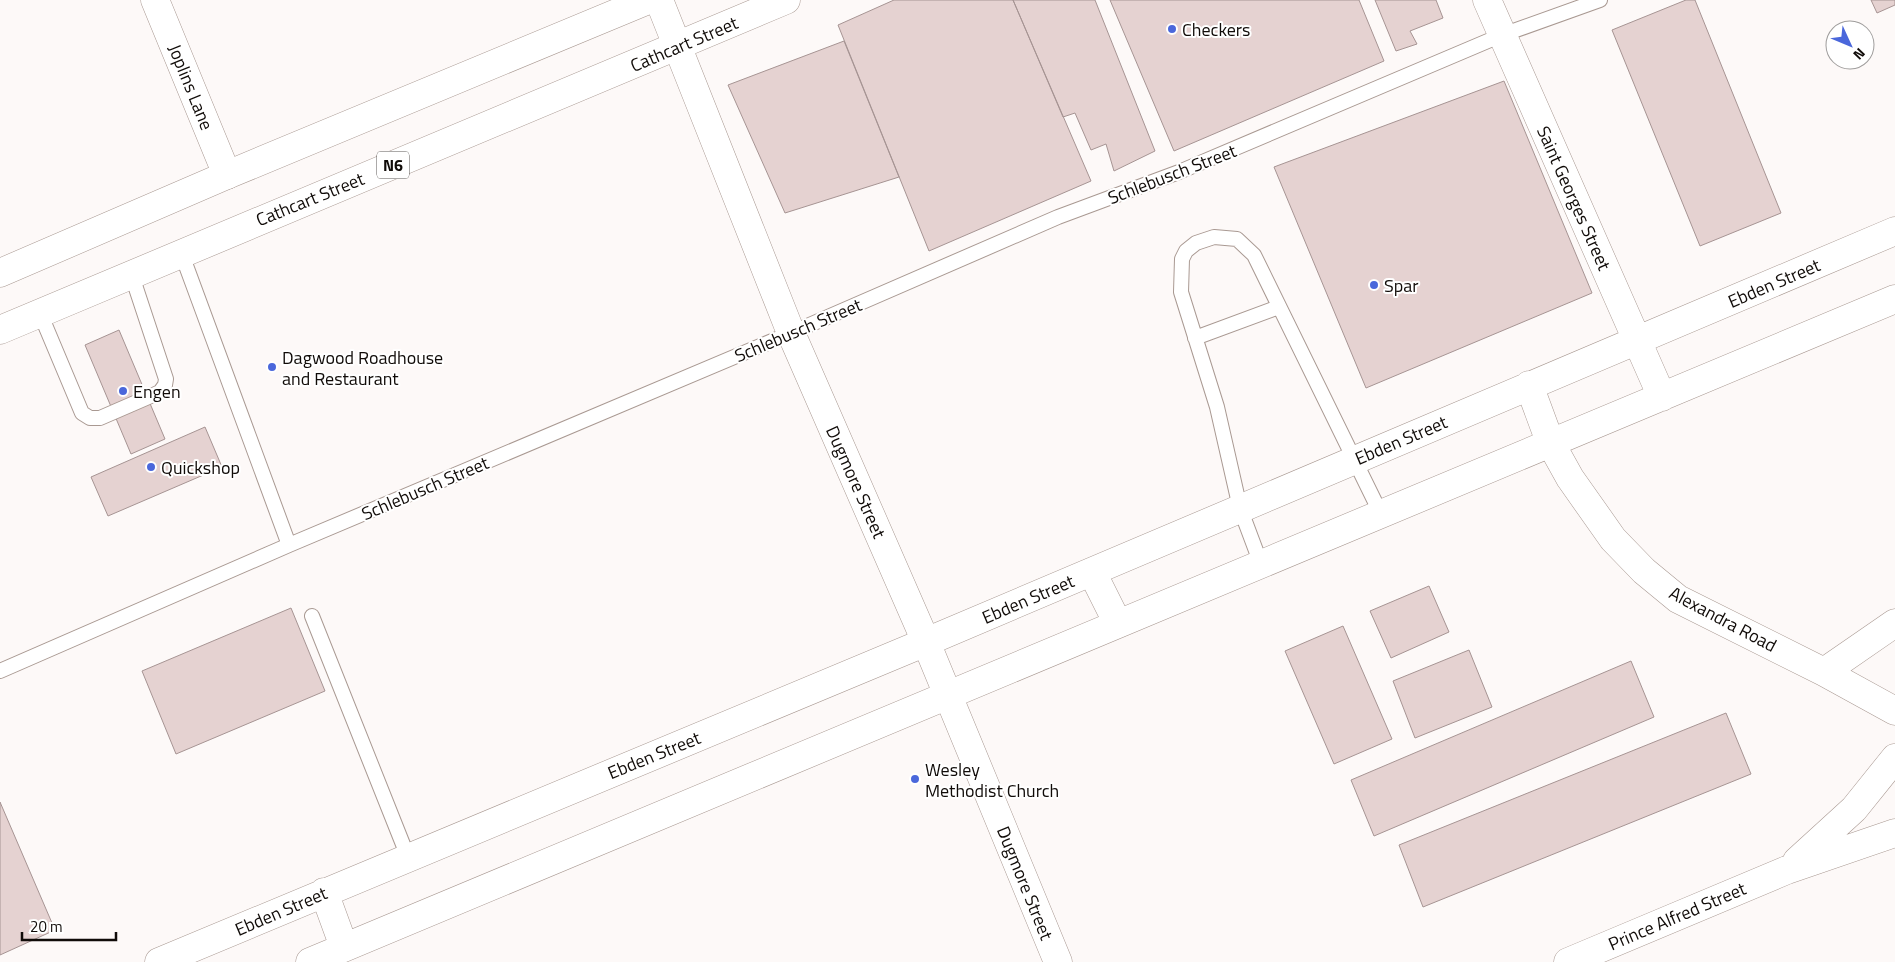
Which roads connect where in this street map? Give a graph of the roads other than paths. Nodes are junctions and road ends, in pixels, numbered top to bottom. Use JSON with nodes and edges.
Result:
{"nodes":[{"id":1,"x":155,"y":0,"type":"edge"},
{"id":2,"x":648,"y":0,"type":"edge"},
{"id":3,"x":659,"y":0,"type":"edge"},
{"id":4,"x":786,"y":0,"type":"edge"},
{"id":5,"x":1487,"y":0,"type":"edge"},
{"id":6,"x":1600,"y":0,"type":"edge"},
{"id":7,"x":1502,"y":35,"type":"junction"},
{"id":8,"x":678,"y":47,"type":"junction"},
{"id":9,"x":227,"y":174,"type":"junction"},
{"id":10,"x":1895,"y":231,"type":"edge"},
{"id":11,"x":182,"y":252,"type":"junction"},
{"id":12,"x":0,"y":273,"type":"edge"},
{"id":13,"x":131,"y":274,"type":"junction"},
{"id":14,"x":1895,"y":299,"type":"edge"},
{"id":15,"x":1279,"y":307,"type":"junction"},
{"id":16,"x":40,"y":312,"type":"junction"},
{"id":17,"x":0,"y":330,"type":"edge"},
{"id":18,"x":791,"y":333,"type":"junction"},
{"id":19,"x":1195,"y":338,"type":"junction"},
{"id":20,"x":1638,"y":340,"type":"junction"},
{"id":21,"x":1529,"y":385,"type":"junction"},
{"id":22,"x":1662,"y":397,"type":"junction"},
{"id":23,"x":1550,"y":442,"type":"junction"},
{"id":24,"x":1353,"y":461,"type":"junction"},
{"id":25,"x":1240,"y":508,"type":"junction"},
{"id":26,"x":1381,"y":514,"type":"junction"},
{"id":27,"x":289,"y":545,"type":"junction"},
{"id":28,"x":1261,"y":564,"type":"junction"},
{"id":29,"x":1092,"y":572,"type":"junction"},
{"id":30,"x":312,"y":616,"type":"dead end"},
{"id":31,"x":1895,"y":623,"type":"edge"},
{"id":32,"x":1118,"y":624,"type":"junction"},
{"id":33,"x":926,"y":642,"type":"junction"},
{"id":34,"x":0,"y":670,"type":"edge"},
{"id":35,"x":1824,"y":672,"type":"junction"},
{"id":36,"x":948,"y":695,"type":"junction"},
{"id":37,"x":1895,"y":711,"type":"edge"},
{"id":38,"x":1895,"y":758,"type":"edge"},
{"id":39,"x":1895,"y":833,"type":"edge"},
{"id":40,"x":408,"y":857,"type":"junction"},
{"id":41,"x":1787,"y":870,"type":"junction"},
{"id":42,"x":324,"y":892,"type":"junction"},
{"id":43,"x":344,"y":948,"type":"junction"},
{"id":44,"x":159,"y":962,"type":"edge"},
{"id":45,"x":310,"y":962,"type":"edge"},
{"id":46,"x":1058,"y":962,"type":"edge"},
{"id":47,"x":1568,"y":962,"type":"edge"}],
"edges":[{"from":1,"to":9,"type":"main road","name":"Joplins Lane"},
{"from":2,"to":9,"type":"main road"},
{"from":3,"to":8,"type":"main road","name":"Dugmore Street"},
{"from":4,"to":8,"type":"main road","name":"Cathcart Street","number":"N6"},
{"from":5,"to":7,"type":"main road","name":"Saint Georges Street"},
{"from":6,"to":7,"type":"lane","name":"Schlebusch Street"},
{"from":7,"to":18,"type":"lane","name":"Schlebusch Street"},
{"from":7,"to":20,"type":"main road","name":"Saint Georges Street"},
{"from":8,"to":11,"type":"main road","name":"Cathcart Street","number":"N6"},
{"from":8,"to":18,"type":"main road","name":"Dugmore Street"},
{"from":9,"to":12,"type":"main road"},
{"from":10,"to":20,"type":"main road","name":"Ebden Street"},
{"from":11,"to":13,"type":"main road","name":"Cathcart Street","number":"N6"},
{"from":11,"to":27,"type":"lane"},
{"from":13,"to":16,"type":"main road","name":"Cathcart Street","number":"N6"},
{"from":13,"to":16,"type":"lane"},
{"from":14,"to":22,"type":"main road"},
{"from":15,"to":19,"type":"lane"},
{"from":15,"to":19,"type":"lane"},
{"from":15,"to":24,"type":"lane"},
{"from":16,"to":17,"type":"main road","name":"Cathcart Street","number":"N6"},
{"from":18,"to":27,"type":"lane","name":"Schlebusch Street"},
{"from":18,"to":33,"type":"main road","name":"Dugmore Street"},
{"from":19,"to":25,"type":"lane"},
{"from":20,"to":21,"type":"main road","name":"Ebden Street"},
{"from":20,"to":22,"type":"main road","name":"Saint Georges Street"},
{"from":21,"to":23,"type":"main road","name":"Alexandra Road"},
{"from":21,"to":24,"type":"main road","name":"Ebden Street"},
{"from":22,"to":23,"type":"main road"},
{"from":23,"to":26,"type":"main road"},
{"from":23,"to":35,"type":"main road","name":"Alexandra Road"},
{"from":24,"to":25,"type":"main road","name":"Ebden Street"},
{"from":24,"to":26,"type":"lane"},
{"from":25,"to":28,"type":"lane"},
{"from":25,"to":29,"type":"main road","name":"Ebden Street"},
{"from":26,"to":28,"type":"main road"},
{"from":27,"to":34,"type":"lane","name":"Schlebusch Street"},
{"from":28,"to":32,"type":"main road"},
{"from":29,"to":32,"type":"main road"},
{"from":29,"to":33,"type":"main road","name":"Ebden Street"},
{"from":30,"to":40,"type":"lane"},
{"from":31,"to":35,"type":"main road"},
{"from":32,"to":36,"type":"main road"},
{"from":33,"to":36,"type":"main road","name":"Dugmore Street"},
{"from":33,"to":40,"type":"main road","name":"Ebden Street"},
{"from":35,"to":37,"type":"main road","name":"Alexandra Road"},
{"from":36,"to":43,"type":"main road"},
{"from":36,"to":46,"type":"main road","name":"Dugmore Street"},
{"from":38,"to":41,"type":"main road","name":"Prince Alfred Street"},
{"from":39,"to":41,"type":"main road","name":"Prince Alfred Street"},
{"from":40,"to":42,"type":"main road","name":"Ebden Street"},
{"from":41,"to":47,"type":"main road","name":"Prince Alfred Street"},
{"from":42,"to":43,"type":"main road"},
{"from":42,"to":44,"type":"main road","name":"Ebden Street"},
{"from":43,"to":45,"type":"main road"}]}
